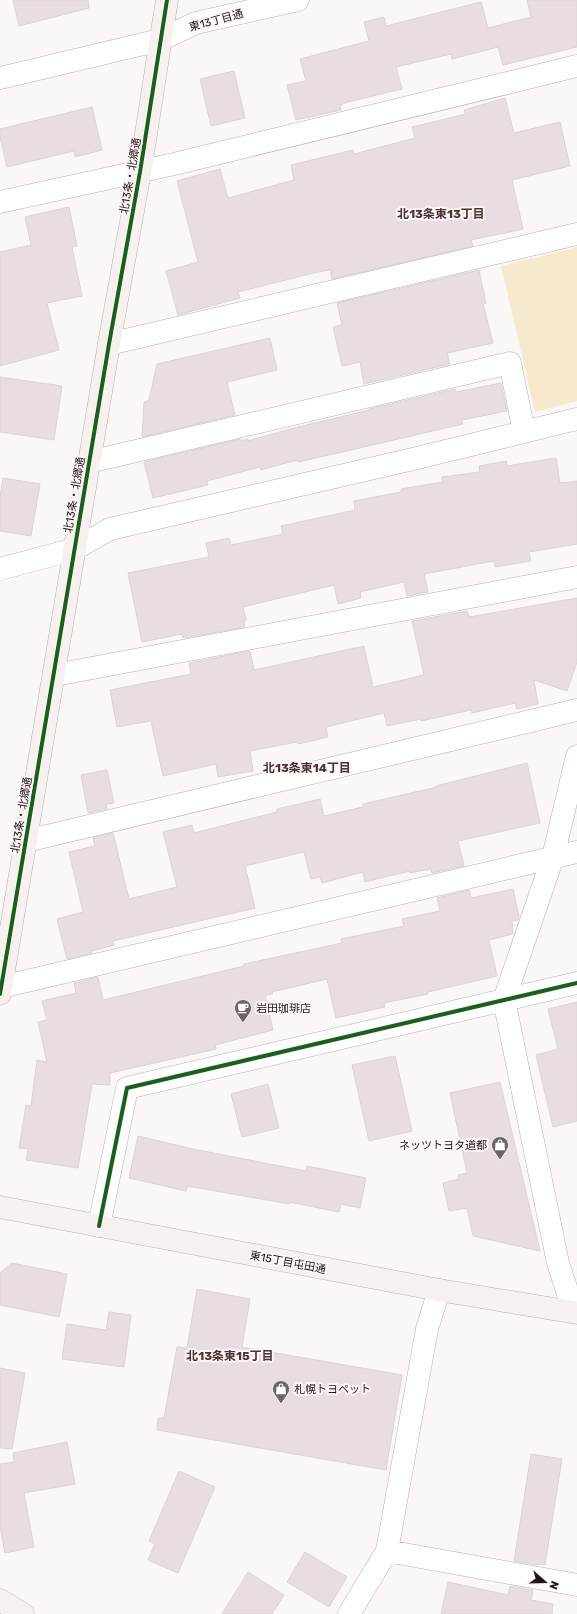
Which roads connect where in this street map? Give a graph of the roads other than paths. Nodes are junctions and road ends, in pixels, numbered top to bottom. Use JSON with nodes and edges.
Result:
{"nodes":[{"id":1,"x":167,"y":0,"type":"edge"},
{"id":2,"x":298,"y":0,"type":"edge"},
{"id":3,"x":160,"y":40,"type":"junction"},
{"id":4,"x":577,"y":66,"type":"edge"},
{"id":5,"x":0,"y":78,"type":"edge"},
{"id":6,"x":140,"y":172,"type":"junction"},
{"id":7,"x":0,"y":202,"type":"edge"},
{"id":8,"x":577,"y":234,"type":"edge"},
{"id":9,"x":109,"y":344,"type":"junction"},
{"id":10,"x":577,"y":419,"type":"edge"},
{"id":11,"x":524,"y":432,"type":"junction"},
{"id":12,"x":89,"y":462,"type":"junction"},
{"id":13,"x":74,"y":549,"type":"junction"},
{"id":14,"x":0,"y":569,"type":"edge"},
{"id":15,"x":577,"y":577,"type":"edge"},
{"id":16,"x":55,"y":675,"type":"junction"},
{"id":17,"x":577,"y":710,"type":"edge"},
{"id":18,"x":577,"y":756,"type":"edge"},
{"id":19,"x":26,"y":841,"type":"junction"},
{"id":20,"x":577,"y":852,"type":"edge"},
{"id":21,"x":553,"y":857,"type":"junction"},
{"id":22,"x":577,"y":983,"type":"edge"},
{"id":23,"x":1,"y":990,"type":"edge"},
{"id":24,"x":504,"y":1000,"type":"junction"},
{"id":25,"x":0,"y":1207,"type":"edge"},
{"id":26,"x":100,"y":1226,"type":"junction"},
{"id":27,"x":439,"y":1290,"type":"junction"},
{"id":28,"x":575,"y":1313,"type":"edge"},
{"id":29,"x":387,"y":1551,"type":"junction"},
{"id":30,"x":577,"y":1585,"type":"edge"},
{"id":31,"x":0,"y":1600,"type":"edge"},
{"id":32,"x":23,"y":1614,"type":"edge"},
{"id":33,"x":349,"y":1614,"type":"edge"}],
"edges":[{"from":1,"to":3,"type":"street","name":"北13条・北郷通"},
{"from":2,"to":3,"type":"street","name":"東13丁目通"},
{"from":3,"to":5,"type":"street","name":"東13丁目通"},
{"from":3,"to":6,"type":"street","name":"北13条・北郷通"},
{"from":4,"to":6,"type":"street"},
{"from":6,"to":7,"type":"street"},
{"from":6,"to":9,"type":"street","name":"北13条・北郷通"},
{"from":8,"to":9,"type":"street"},
{"from":9,"to":12,"type":"street","name":"北13条・北郷通"},
{"from":10,"to":11,"type":"street"},
{"from":11,"to":12,"type":"street"},
{"from":11,"to":13,"type":"street"},
{"from":12,"to":13,"type":"street","name":"北13条・北郷通"},
{"from":13,"to":14,"type":"street"},
{"from":13,"to":16,"type":"street","name":"北13条・北郷通"},
{"from":15,"to":16,"type":"street"},
{"from":16,"to":19,"type":"street","name":"北13条・北郷通"},
{"from":17,"to":19,"type":"street"},
{"from":18,"to":21,"type":"street"},
{"from":19,"to":23,"type":"street","name":"北13条・北郷通"},
{"from":20,"to":21,"type":"street"},
{"from":21,"to":23,"type":"street"},
{"from":21,"to":24,"type":"street"},
{"from":22,"to":24,"type":"street"},
{"from":24,"to":26,"type":"street"},
{"from":24,"to":28,"type":"street"},
{"from":25,"to":26,"type":"street","name":"東15丁目屯田通"},
{"from":26,"to":27,"type":"street","name":"東15丁目屯田通"},
{"from":27,"to":28,"type":"street","name":"東15丁目屯田通"},
{"from":27,"to":29,"type":"street"},
{"from":29,"to":30,"type":"street"},
{"from":29,"to":33,"type":"street"},
{"from":31,"to":32,"type":"street"}]}
